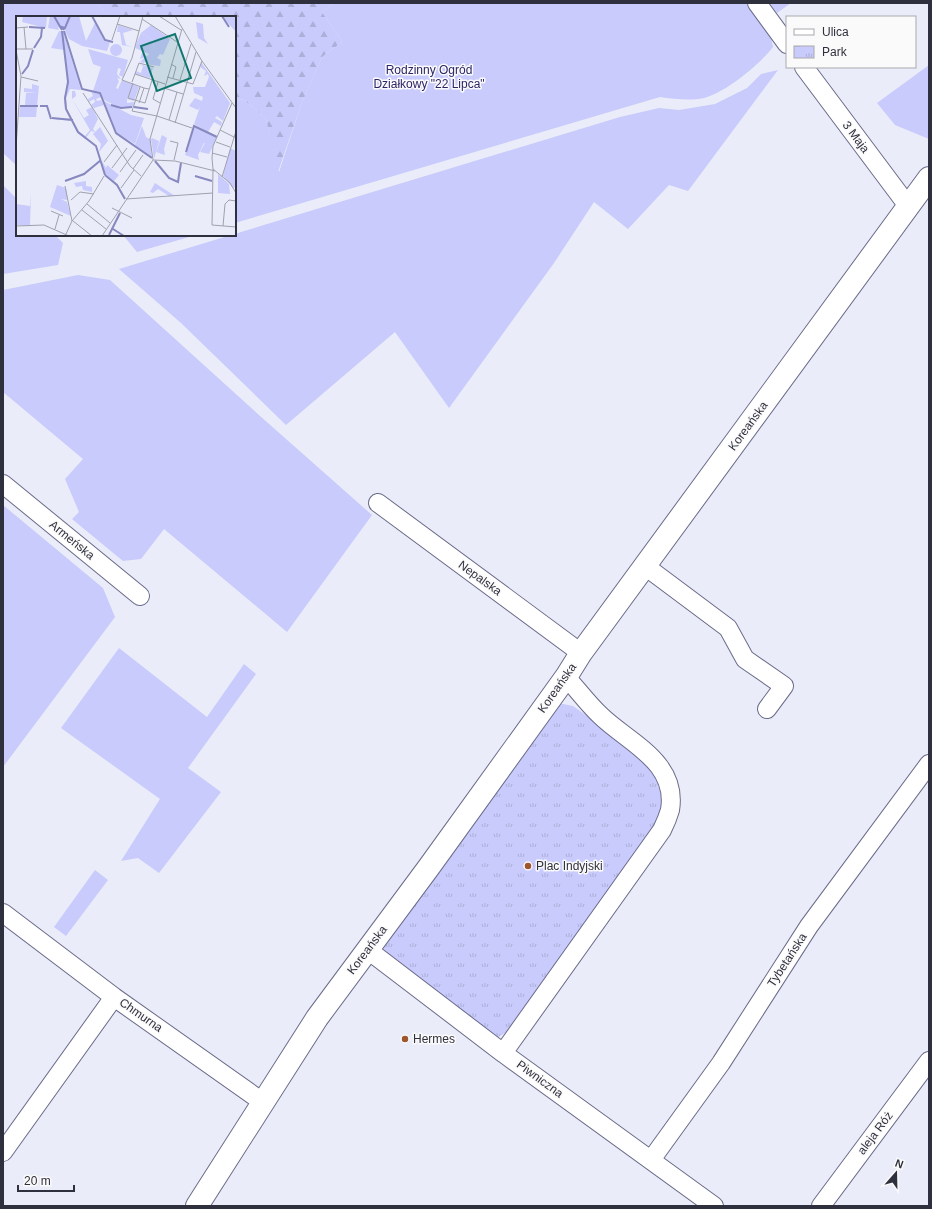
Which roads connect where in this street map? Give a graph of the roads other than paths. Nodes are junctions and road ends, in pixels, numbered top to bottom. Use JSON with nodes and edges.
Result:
{"nodes":[{"id":1,"x":757,"y":3,"type":"edge"},
{"id":2,"x":786,"y":43,"type":"edge"},
{"id":3,"x":805,"y":68,"type":"edge"},
{"id":4,"x":929,"y":178,"type":"edge"},
{"id":5,"x":908,"y":206,"type":"junction"},
{"id":6,"x":3,"y":484,"type":"edge"},
{"id":7,"x":378,"y":503,"type":"dead end"},
{"id":8,"x":645,"y":566,"type":"junction"},
{"id":9,"x":140,"y":596,"type":"dead end"},
{"id":10,"x":581,"y":653,"type":"junction"},
{"id":11,"x":566,"y":677,"type":"junction"},
{"id":12,"x":767,"y":709,"type":"dead end"},
{"id":13,"x":929,"y":764,"type":"edge"},
{"id":14,"x":3,"y":913,"type":"edge"},
{"id":15,"x":368,"y":950,"type":"junction"},
{"id":16,"x":114,"y":996,"type":"junction"},
{"id":17,"x":503,"y":1053,"type":"junction"},
{"id":18,"x":929,"y":1061,"type":"edge"},
{"id":19,"x":264,"y":1102,"type":"junction"},
{"id":20,"x":3,"y":1152,"type":"edge"},
{"id":21,"x":651,"y":1160,"type":"junction"},
{"id":22,"x":197,"y":1206,"type":"edge"},
{"id":23,"x":714,"y":1206,"type":"edge"},
{"id":24,"x":821,"y":1206,"type":"edge"}],
"edges":[{"from":1,"to":2,"type":"street"},
{"from":3,"to":5,"type":"street","name":"3 Maja"},
{"from":4,"to":5,"type":"street","name":"Koreańska"},
{"from":5,"to":8,"type":"street","name":"Koreańska"},
{"from":6,"to":9,"type":"street","name":"Armeńska"},
{"from":7,"to":10,"type":"street","name":"Nepalska"},
{"from":8,"to":10,"type":"street","name":"Koreańska"},
{"from":8,"to":12,"type":"street"},
{"from":10,"to":11,"type":"street","name":"Koreańska"},
{"from":11,"to":15,"type":"street","name":"Koreańska"},
{"from":11,"to":17,"type":"street"},
{"from":13,"to":21,"type":"street","name":"Tybetańska"},
{"from":14,"to":16,"type":"street"},
{"from":15,"to":17,"type":"street","name":"Piwniczna"},
{"from":15,"to":19,"type":"street","name":"Koreańska"},
{"from":16,"to":19,"type":"street","name":"Chmurna"},
{"from":16,"to":20,"type":"street","name":"Chmurna"},
{"from":17,"to":21,"type":"street","name":"Piwniczna"},
{"from":18,"to":24,"type":"street","name":"aleja Róż"},
{"from":19,"to":22,"type":"street","name":"Koreańska"},
{"from":21,"to":23,"type":"street","name":"Piwniczna"}]}
